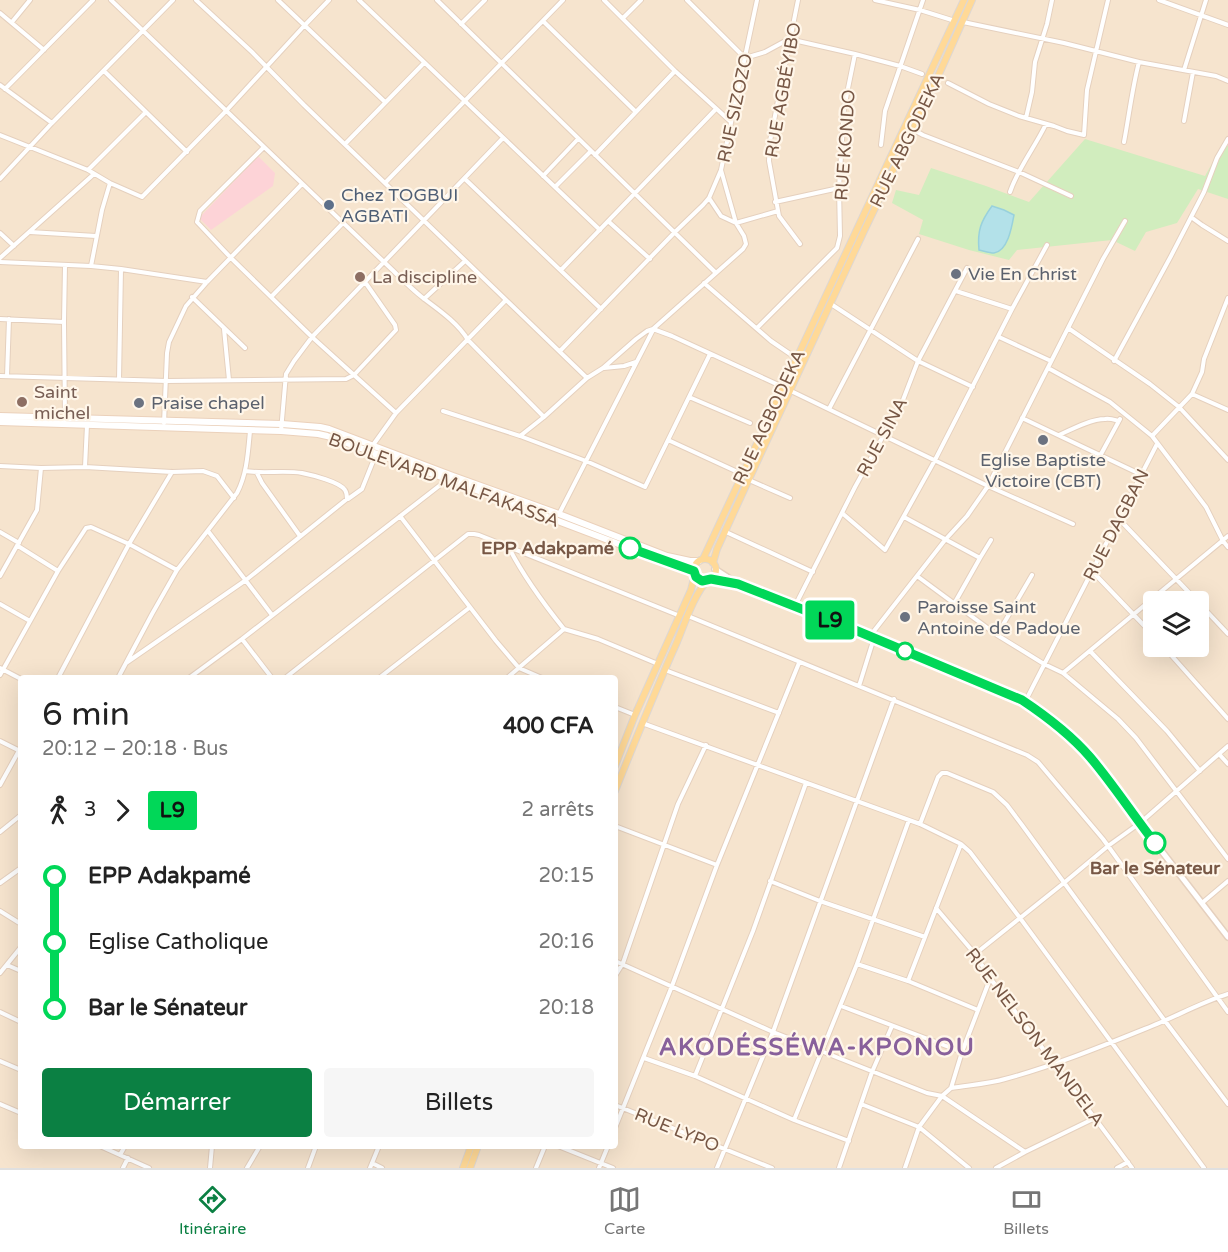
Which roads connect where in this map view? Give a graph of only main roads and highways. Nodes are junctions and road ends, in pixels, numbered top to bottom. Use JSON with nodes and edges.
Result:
{"nodes":[{"id":1,"x":964,"y":0,"type":"edge"},
{"id":2,"x":972,"y":0,"type":"edge"},
{"id":3,"x":955,"y":21,"type":"junction"},
{"id":4,"x":963,"y":22,"type":"junction"},
{"id":5,"x":835,"y":276,"type":"joint"},
{"id":6,"x":842,"y":280,"type":"joint"},
{"id":7,"x":783,"y":387,"type":"junction"},
{"id":8,"x":791,"y":391,"type":"junction"},
{"id":9,"x":0,"y":416,"type":"edge"},
{"id":10,"x":65,"y":421,"type":"junction"},
{"id":11,"x":0,"y":422,"type":"edge"},
{"id":12,"x":164,"y":424,"type":"junction"},
{"id":13,"x":282,"y":428,"type":"junction"},
{"id":14,"x":450,"y":478,"type":"junction"},
{"id":15,"x":666,"y":559,"type":"junction"},
{"id":16,"x":701,"y":560,"type":"junction"},
{"id":17,"x":714,"y":566,"type":"junction"},
{"id":18,"x":694,"y":572,"type":"junction"},
{"id":19,"x":710,"y":580,"type":"junction"},
{"id":20,"x":618,"y":758,"type":"edge"},
{"id":21,"x":618,"y":783,"type":"edge"},
{"id":22,"x":474,"y":1149,"type":"edge"},
{"id":23,"x":475,"y":1149,"type":"edge"},
{"id":24,"x":463,"y":1168,"type":"edge"},
{"id":25,"x":470,"y":1168,"type":"edge"}],
"edges":[{"from":1,"to":3,"type":"main road","name":"RUE ABGODEKA"},
{"from":2,"to":4,"type":"main road","name":"RUE ABGODEKA"},
{"from":3,"to":4,"type":"main road"},
{"from":3,"to":5,"type":"main road","name":"RUE ABGODEKA"},
{"from":4,"to":6,"type":"main road","name":"RUE ABGODEKA"},
{"from":5,"to":7,"type":"main road","name":"RUE AGBODEKA"},
{"from":6,"to":8,"type":"main road","name":"RUE AGBODEKA"},
{"from":7,"to":8,"type":"main road"},
{"from":7,"to":16,"type":"main road","name":"RUE AGBODEKA"},
{"from":8,"to":17,"type":"main road","name":"RUE AGBODEKA"},
{"from":9,"to":10,"type":"main road","name":"BOULEVARD MALFAKASSA"},
{"from":10,"to":11,"type":"main road","name":"BOULEVARD MALFAKASSA"},
{"from":10,"to":12,"type":"main road","name":"BOULEVARD MALFAKASSA"},
{"from":10,"to":12,"type":"main road","name":"BOULEVARD MALFAKASSA"},
{"from":12,"to":13,"type":"main road","name":"BOULEVARD MALFAKASSA"},
{"from":12,"to":13,"type":"main road","name":"BOULEVARD MALFAKASSA"},
{"from":13,"to":14,"type":"main road","name":"BOULEVARD MALFAKASSA"},
{"from":13,"to":14,"type":"main road","name":"BOULEVARD MALFAKASSA"},
{"from":14,"to":15,"type":"main road","name":"BOULEVARD MALFAKASSA"},
{"from":14,"to":15,"type":"main road"},
{"from":15,"to":16,"type":"main road"},
{"from":15,"to":18,"type":"main road"},
{"from":16,"to":17,"type":"main road"},
{"from":16,"to":18,"type":"main road"},
{"from":17,"to":19,"type":"main road"},
{"from":18,"to":19,"type":"main road"},
{"from":18,"to":20,"type":"main road"},
{"from":19,"to":21,"type":"main road"},
{"from":22,"to":24,"type":"main road"},
{"from":23,"to":25,"type":"main road"}]}
